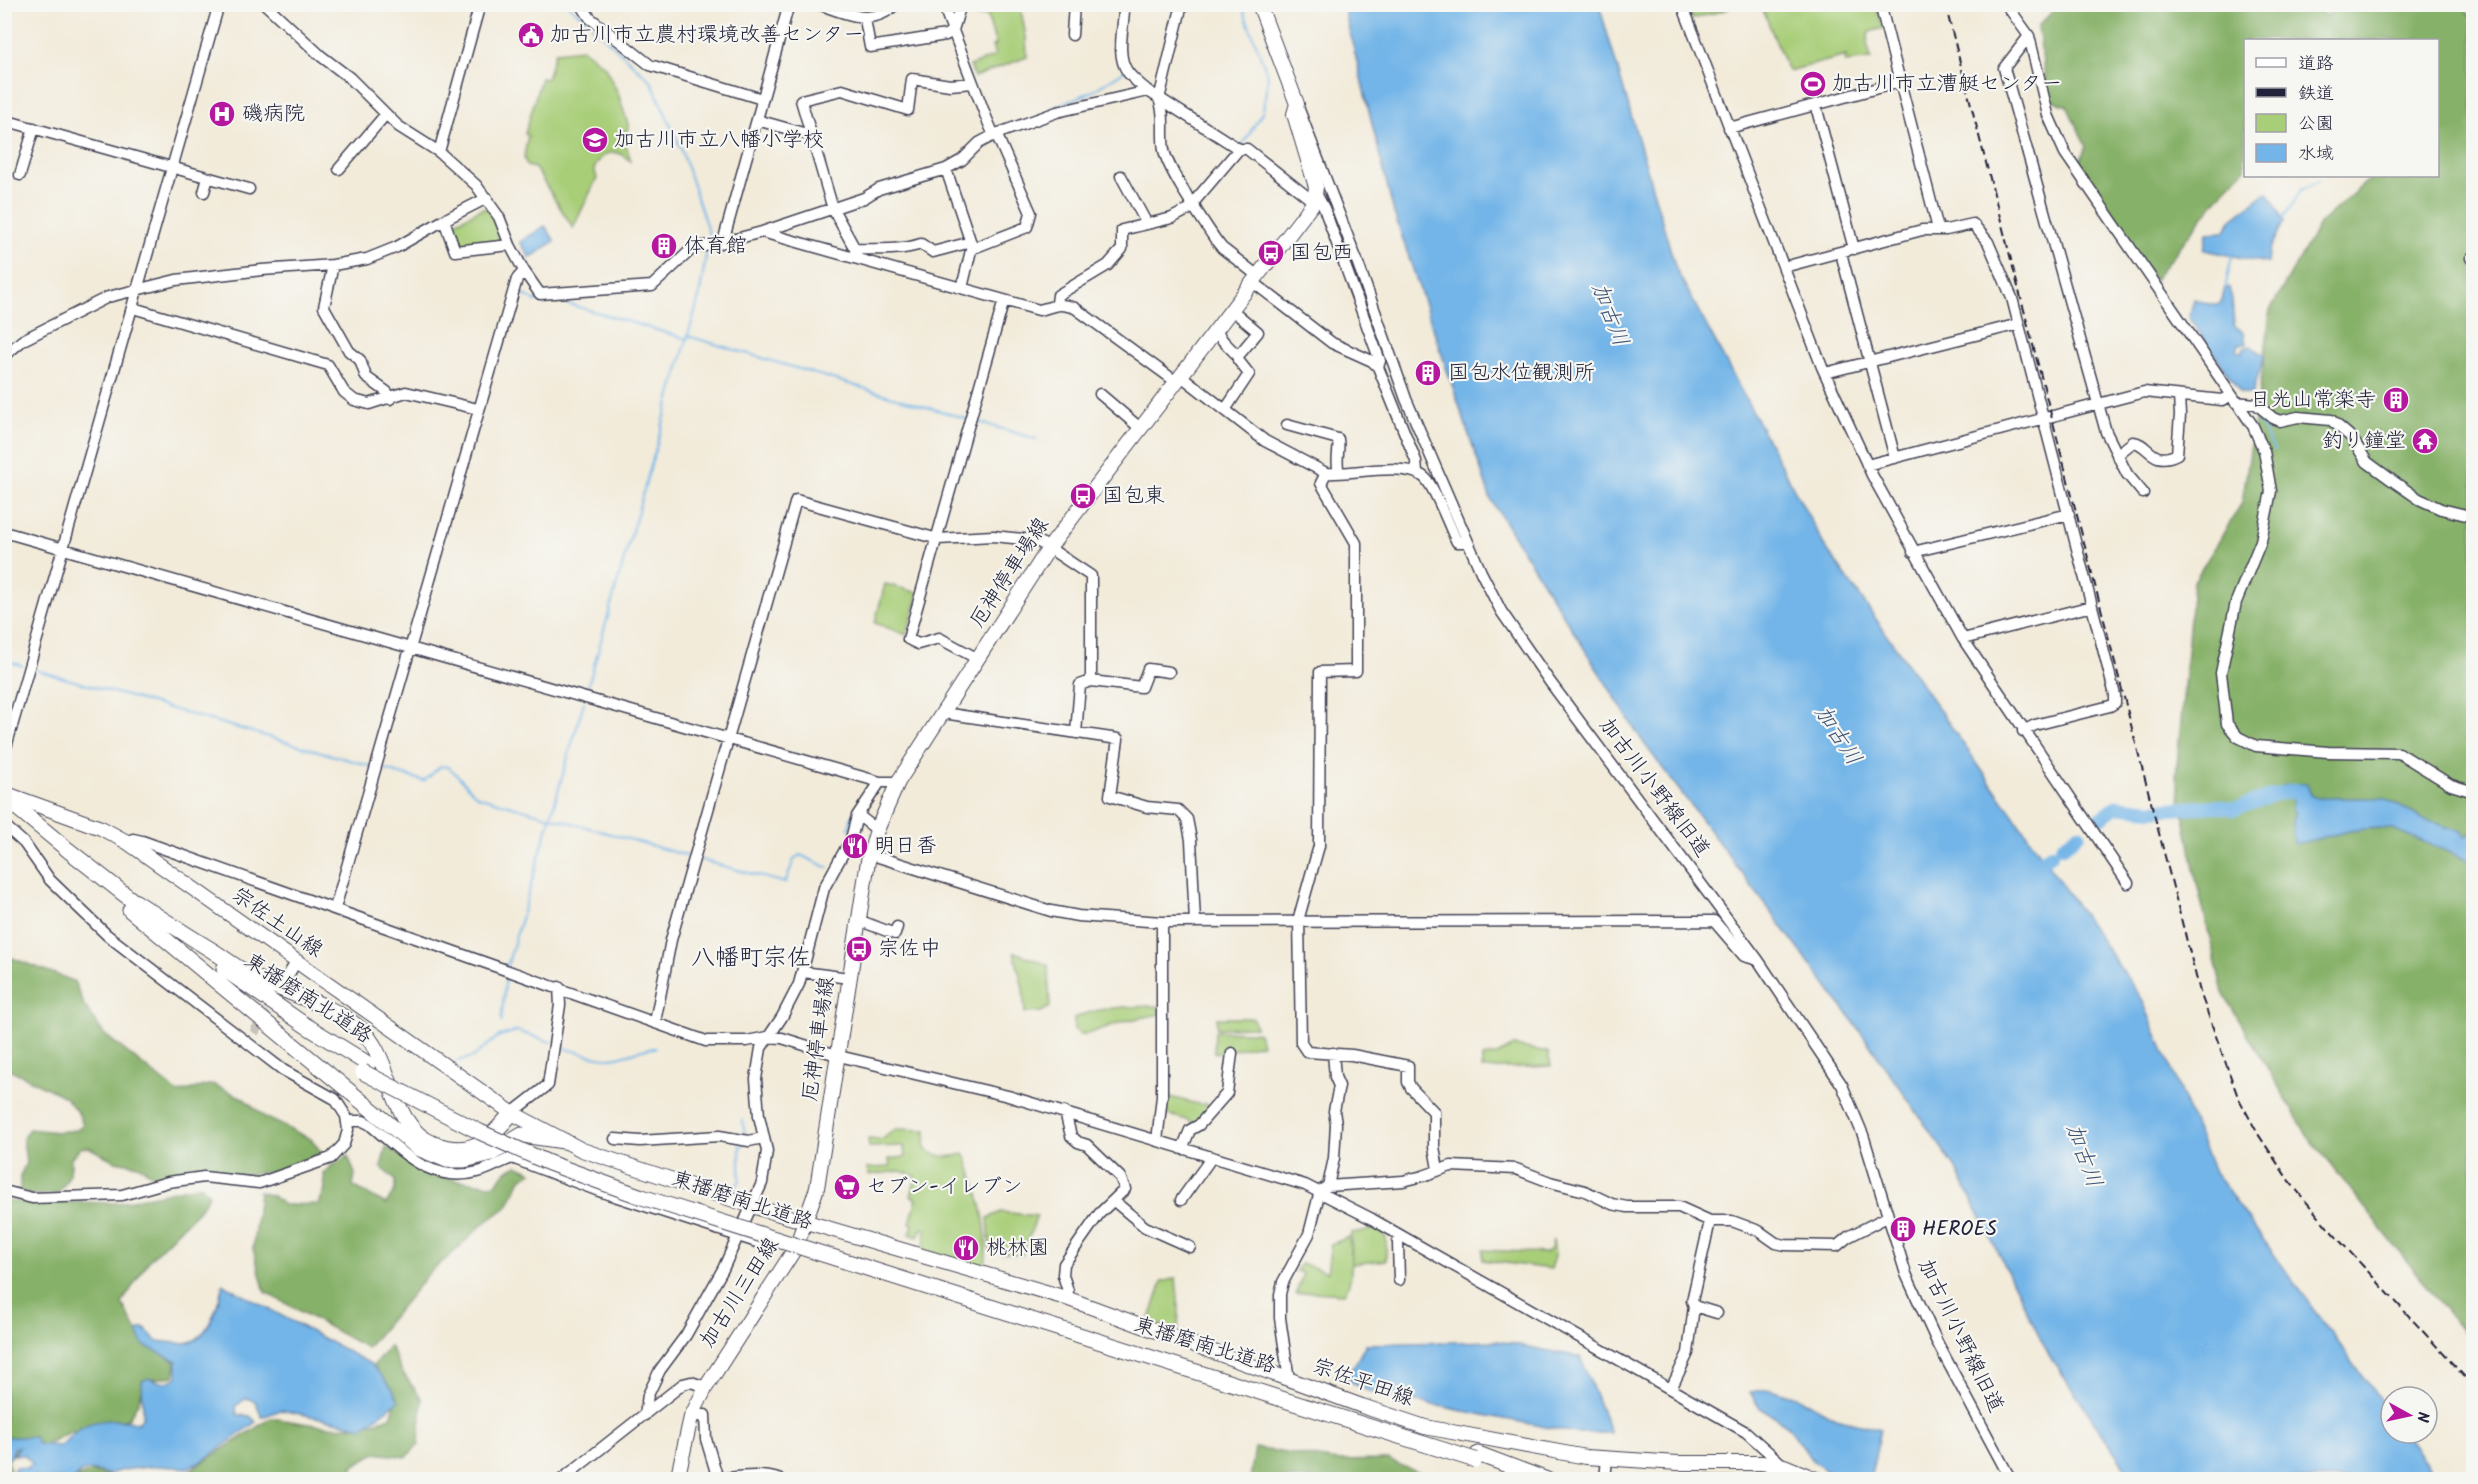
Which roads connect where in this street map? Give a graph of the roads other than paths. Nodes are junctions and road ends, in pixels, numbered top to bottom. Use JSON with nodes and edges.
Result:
{"nodes":[{"id":1,"x":219,"y":4,"type":"edge"},
{"id":2,"x":265,"y":4,"type":"edge"},
{"id":3,"x":480,"y":4,"type":"edge"},
{"id":4,"x":580,"y":4,"type":"edge"},
{"id":5,"x":789,"y":4,"type":"edge"},
{"id":6,"x":818,"y":4,"type":"edge"},
{"id":7,"x":896,"y":4,"type":"edge"},
{"id":8,"x":946,"y":4,"type":"edge"},
{"id":9,"x":961,"y":4,"type":"edge"},
{"id":10,"x":1074,"y":4,"type":"edge"},
{"id":11,"x":1124,"y":4,"type":"edge"},
{"id":12,"x":1182,"y":4,"type":"edge"},
{"id":13,"x":1259,"y":4,"type":"edge"},
{"id":14,"x":1682,"y":4,"type":"edge"},
{"id":15,"x":1870,"y":4,"type":"edge"},
{"id":16,"x":1878,"y":4,"type":"edge"},
{"id":17,"x":2006,"y":4,"type":"edge"},
{"id":18,"x":865,"y":19,"type":"junction"},
{"id":19,"x":953,"y":30,"type":"junction"},
{"id":20,"x":1072,"y":35,"type":"dead end"},
{"id":21,"x":2029,"y":36,"type":"junction"},
{"id":22,"x":1900,"y":82,"type":"junction"},
{"id":23,"x":974,"y":83,"type":"junction"},
{"id":24,"x":1148,"y":91,"type":"junction"},
{"id":25,"x":762,"y":99,"type":"junction"},
{"id":26,"x":1160,"y":99,"type":"junction"},
{"id":27,"x":1297,"y":104,"type":"junction"},
{"id":28,"x":1816,"y":106,"type":"junction"},
{"id":29,"x":386,"y":114,"type":"junction"},
{"id":30,"x":4,"y":120,"type":"edge"},
{"id":31,"x":757,"y":120,"type":"junction"},
{"id":32,"x":34,"y":128,"type":"junction"},
{"id":33,"x":1729,"y":128,"type":"junction"},
{"id":34,"x":996,"y":134,"type":"junction"},
{"id":35,"x":810,"y":135,"type":"junction"},
{"id":36,"x":1239,"y":149,"type":"junction"},
{"id":37,"x":439,"y":152,"type":"junction"},
{"id":38,"x":173,"y":167,"type":"junction"},
{"id":39,"x":339,"y":169,"type":"dead end"},
{"id":40,"x":946,"y":169,"type":"junction"},
{"id":41,"x":20,"y":175,"type":"dead end"},
{"id":42,"x":1121,"y":176,"type":"dead end"},
{"id":43,"x":208,"y":178,"type":"junction"},
{"id":44,"x":249,"y":189,"type":"dead end"},
{"id":45,"x":204,"y":192,"type":"dead end"},
{"id":46,"x":487,"y":198,"type":"junction"},
{"id":47,"x":1315,"y":199,"type":"junction"},
{"id":48,"x":1194,"y":205,"type":"junction"},
{"id":49,"x":833,"y":208,"type":"junction"},
{"id":50,"x":444,"y":220,"type":"junction"},
{"id":51,"x":1147,"y":224,"type":"junction"},
{"id":52,"x":1938,"y":228,"type":"junction"},
{"id":53,"x":762,"y":232,"type":"junction"},
{"id":54,"x":713,"y":244,"type":"junction"},
{"id":55,"x":972,"y":244,"type":"junction"},
{"id":56,"x":510,"y":245,"type":"junction"},
{"id":57,"x":1854,"y":249,"type":"junction"},
{"id":58,"x":856,"y":253,"type":"junction"},
{"id":59,"x":1841,"y":253,"type":"junction"},
{"id":60,"x":333,"y":265,"type":"junction"},
{"id":61,"x":1784,"y":267,"type":"junction"},
{"id":62,"x":524,"y":271,"type":"junction"},
{"id":63,"x":1256,"y":279,"type":"junction"},
{"id":64,"x":138,"y":288,"type":"junction"},
{"id":65,"x":962,"y":288,"type":"junction"},
{"id":66,"x":1004,"y":300,"type":"junction"},
{"id":67,"x":1057,"y":303,"type":"junction"},
{"id":68,"x":133,"y":308,"type":"junction"},
{"id":69,"x":1232,"y":310,"type":"junction"},
{"id":70,"x":2019,"y":324,"type":"junction"},
{"id":71,"x":1215,"y":330,"type":"junction"},
{"id":72,"x":4,"y":356,"type":"edge"},
{"id":73,"x":1238,"y":356,"type":"junction"},
{"id":74,"x":1870,"y":363,"type":"junction"},
{"id":75,"x":1378,"y":367,"type":"junction"},
{"id":76,"x":1825,"y":373,"type":"junction"},
{"id":77,"x":1178,"y":378,"type":"junction"},
{"id":78,"x":1100,"y":394,"type":"dead end"},
{"id":79,"x":2179,"y":396,"type":"junction"},
{"id":80,"x":390,"y":399,"type":"junction"},
{"id":81,"x":2233,"y":399,"type":"junction"},
{"id":82,"x":2097,"y":403,"type":"junction"},
{"id":83,"x":478,"y":409,"type":"junction"},
{"id":84,"x":1225,"y":410,"type":"junction"},
{"id":85,"x":2045,"y":419,"type":"junction"},
{"id":86,"x":1287,"y":425,"type":"dead end"},
{"id":87,"x":1140,"y":428,"type":"junction"},
{"id":88,"x":2117,"y":454,"type":"junction"},
{"id":89,"x":1895,"y":458,"type":"junction"},
{"id":90,"x":1867,"y":465,"type":"junction"},
{"id":91,"x":1339,"y":472,"type":"junction"},
{"id":92,"x":1417,"y":472,"type":"junction"},
{"id":93,"x":1326,"y":474,"type":"junction"},
{"id":94,"x":2143,"y":493,"type":"dead end"},
{"id":95,"x":2069,"y":514,"type":"junction"},
{"id":96,"x":2474,"y":517,"type":"edge"},
{"id":97,"x":4,"y":532,"type":"edge"},
{"id":98,"x":938,"y":539,"type":"junction"},
{"id":99,"x":1466,"y":542,"type":"junction"},
{"id":100,"x":1049,"y":548,"type":"junction"},
{"id":101,"x":64,"y":549,"type":"junction"},
{"id":102,"x":1913,"y":552,"type":"junction"},
{"id":103,"x":2092,"y":606,"type":"junction"},
{"id":104,"x":1963,"y":639,"type":"junction"},
{"id":105,"x":411,"y":647,"type":"junction"},
{"id":106,"x":978,"y":659,"type":"junction"},
{"id":107,"x":1169,"y":672,"type":"dead end"},
{"id":108,"x":1090,"y":681,"type":"junction"},
{"id":109,"x":944,"y":713,"type":"junction"},
{"id":110,"x":2024,"y":731,"type":"junction"},
{"id":111,"x":1076,"y":733,"type":"junction"},
{"id":112,"x":727,"y":738,"type":"junction"},
{"id":113,"x":4,"y":754,"type":"edge"},
{"id":114,"x":880,"y":782,"type":"junction"},
{"id":115,"x":898,"y":782,"type":"junction"},
{"id":116,"x":2474,"y":792,"type":"edge"},
{"id":117,"x":4,"y":795,"type":"edge"},
{"id":118,"x":4,"y":808,"type":"edge"},
{"id":119,"x":858,"y":815,"type":"junction"},
{"id":120,"x":4,"y":825,"type":"edge"},
{"id":121,"x":877,"y":830,"type":"junction"},
{"id":122,"x":127,"y":842,"type":"junction"},
{"id":123,"x":65,"y":854,"type":"junction"},
{"id":124,"x":870,"y":854,"type":"junction"},
{"id":125,"x":2128,"y":884,"type":"dead end"},
{"id":126,"x":133,"y":906,"type":"junction"},
{"id":127,"x":335,"y":908,"type":"junction"},
{"id":128,"x":858,"y":920,"type":"junction"},
{"id":129,"x":1162,"y":922,"type":"junction"},
{"id":130,"x":1195,"y":922,"type":"junction"},
{"id":131,"x":1299,"y":924,"type":"junction"},
{"id":132,"x":897,"y":927,"type":"dead end"},
{"id":133,"x":1758,"y":960,"type":"junction"},
{"id":134,"x":296,"y":962,"type":"junction"},
{"id":135,"x":803,"y":972,"type":"junction"},
{"id":136,"x":849,"y":978,"type":"junction"},
{"id":137,"x":286,"y":979,"type":"dead end"},
{"id":138,"x":559,"y":987,"type":"junction"},
{"id":139,"x":655,"y":1022,"type":"junction"},
{"id":140,"x":767,"y":1037,"type":"junction"},
{"id":141,"x":1232,"y":1053,"type":"dead end"},
{"id":142,"x":1334,"y":1053,"type":"junction"},
{"id":143,"x":838,"y":1055,"type":"junction"},
{"id":144,"x":1065,"y":1112,"type":"junction"},
{"id":145,"x":512,"y":1113,"type":"junction"},
{"id":146,"x":348,"y":1121,"type":"junction"},
{"id":147,"x":763,"y":1138,"type":"junction"},
{"id":148,"x":615,"y":1139,"type":"dead end"},
{"id":149,"x":564,"y":1141,"type":"junction"},
{"id":150,"x":1156,"y":1141,"type":"junction"},
{"id":151,"x":504,"y":1144,"type":"junction"},
{"id":152,"x":1182,"y":1149,"type":"junction"},
{"id":153,"x":1212,"y":1157,"type":"junction"},
{"id":154,"x":1438,"y":1169,"type":"junction"},
{"id":155,"x":1324,"y":1188,"type":"junction"},
{"id":156,"x":4,"y":1191,"type":"edge"},
{"id":157,"x":1182,"y":1200,"type":"dead end"},
{"id":158,"x":1114,"y":1201,"type":"junction"},
{"id":159,"x":752,"y":1206,"type":"junction"},
{"id":160,"x":1887,"y":1217,"type":"junction"},
{"id":161,"x":806,"y":1221,"type":"junction"},
{"id":162,"x":1710,"y":1221,"type":"junction"},
{"id":163,"x":1401,"y":1235,"type":"junction"},
{"id":164,"x":739,"y":1236,"type":"junction"},
{"id":165,"x":766,"y":1245,"type":"dead end"},
{"id":166,"x":1190,"y":1247,"type":"dead end"},
{"id":167,"x":1400,"y":1280,"type":"dead end"},
{"id":168,"x":1066,"y":1298,"type":"junction"},
{"id":169,"x":1694,"y":1306,"type":"junction"},
{"id":170,"x":1717,"y":1313,"type":"dead end"},
{"id":171,"x":1289,"y":1380,"type":"junction"},
{"id":172,"x":706,"y":1387,"type":"junction"},
{"id":173,"x":1671,"y":1389,"type":"junction"},
{"id":174,"x":645,"y":1415,"type":"junction"},
{"id":175,"x":691,"y":1417,"type":"junction"},
{"id":176,"x":1476,"y":1457,"type":"junction"},
{"id":177,"x":1607,"y":1458,"type":"junction"},
{"id":178,"x":1784,"y":1466,"type":"junction"},
{"id":179,"x":561,"y":1479,"type":"edge"},
{"id":180,"x":677,"y":1479,"type":"edge"},
{"id":181,"x":781,"y":1479,"type":"edge"},
{"id":182,"x":1528,"y":1479,"type":"edge"},
{"id":183,"x":1547,"y":1479,"type":"edge"},
{"id":184,"x":1605,"y":1479,"type":"edge"},
{"id":185,"x":1818,"y":1479,"type":"edge"},
{"id":186,"x":2011,"y":1479,"type":"edge"}],
"edges":[{"from":1,"to":38,"type":"street"},
{"from":2,"to":29,"type":"street"},
{"from":3,"to":37,"type":"street"},
{"from":4,"to":25,"type":"street"},
{"from":5,"to":25,"type":"street"},
{"from":6,"to":18,"type":"street"},
{"from":7,"to":18,"type":"street"},
{"from":8,"to":19,"type":"street"},
{"from":9,"to":19,"type":"street"},
{"from":10,"to":20,"type":"street"},
{"from":11,"to":24,"type":"street"},
{"from":12,"to":26,"type":"street"},
{"from":13,"to":27,"type":"main road"},
{"from":14,"to":33,"type":"street"},
{"from":15,"to":16,"type":"street"},
{"from":16,"to":22,"type":"street"},
{"from":17,"to":21,"type":"street"},
{"from":18,"to":19,"type":"street"},
{"from":19,"to":23,"type":"street"},
{"from":21,"to":81,"type":"street"},
{"from":21,"to":82,"type":"street"},
{"from":22,"to":28,"type":"street"},
{"from":22,"to":52,"type":"street"},
{"from":23,"to":34,"type":"street"},
{"from":23,"to":35,"type":"street"},
{"from":24,"to":26,"type":"street"},
{"from":24,"to":34,"type":"street"},
{"from":25,"to":31,"type":"street"},
{"from":26,"to":36,"type":"street"},
{"from":26,"to":48,"type":"street"},
{"from":27,"to":47,"type":"main road"},
{"from":27,"to":99,"type":"street","name":"加古川小野線旧道"},
{"from":28,"to":33,"type":"street"},
{"from":28,"to":57,"type":"street"},
{"from":29,"to":37,"type":"street"},
{"from":29,"to":39,"type":"street"},
{"from":30,"to":32,"type":"street"},
{"from":31,"to":35,"type":"street"},
{"from":31,"to":54,"type":"street"},
{"from":32,"to":38,"type":"street"},
{"from":32,"to":41,"type":"street"},
{"from":33,"to":61,"type":"street"},
{"from":34,"to":40,"type":"street"},
{"from":34,"to":55,"type":"street"},
{"from":35,"to":49,"type":"street"},
{"from":36,"to":47,"type":"street"},
{"from":36,"to":48,"type":"street"},
{"from":37,"to":46,"type":"street"},
{"from":38,"to":43,"type":"street"},
{"from":38,"to":64,"type":"street"},
{"from":40,"to":49,"type":"street"},
{"from":40,"to":55,"type":"street"},
{"from":42,"to":51,"type":"street"},
{"from":43,"to":44,"type":"street"},
{"from":43,"to":45,"type":"street"},
{"from":46,"to":50,"type":"street"},
{"from":46,"to":56,"type":"street"},
{"from":47,"to":63,"type":"main road","name":"厄神停車場線"},
{"from":47,"to":75,"type":"street"},
{"from":48,"to":51,"type":"street"},
{"from":48,"to":63,"type":"street"},
{"from":49,"to":53,"type":"street"},
{"from":49,"to":58,"type":"street"},
{"from":50,"to":56,"type":"street"},
{"from":50,"to":60,"type":"street"},
{"from":51,"to":67,"type":"street"},
{"from":52,"to":57,"type":"street"},
{"from":52,"to":70,"type":"street"},
{"from":53,"to":54,"type":"street"},
{"from":53,"to":58,"type":"street"},
{"from":54,"to":62,"type":"street"},
{"from":55,"to":58,"type":"street"},
{"from":55,"to":65,"type":"street"},
{"from":56,"to":62,"type":"street"},
{"from":57,"to":59,"type":"street"},
{"from":58,"to":65,"type":"street"},
{"from":59,"to":61,"type":"street"},
{"from":59,"to":74,"type":"street"},
{"from":60,"to":64,"type":"street"},
{"from":60,"to":80,"type":"street"},
{"from":61,"to":76,"type":"street"},
{"from":62,"to":83,"type":"street"},
{"from":63,"to":69,"type":"main road","name":"厄神停車場線"},
{"from":63,"to":75,"type":"street"},
{"from":64,"to":68,"type":"street"},
{"from":64,"to":72,"type":"street"},
{"from":65,"to":66,"type":"street"},
{"from":66,"to":67,"type":"street"},
{"from":66,"to":98,"type":"street"},
{"from":67,"to":77,"type":"street"},
{"from":68,"to":80,"type":"street"},
{"from":68,"to":101,"type":"street"},
{"from":69,"to":71,"type":"main road","name":"厄神停車場線"},
{"from":69,"to":73,"type":"street"},
{"from":70,"to":74,"type":"street"},
{"from":70,"to":85,"type":"street"},
{"from":71,"to":73,"type":"street"},
{"from":71,"to":77,"type":"main road","name":"厄神停車場線"},
{"from":73,"to":84,"type":"street"},
{"from":74,"to":76,"type":"street"},
{"from":74,"to":89,"type":"street"},
{"from":75,"to":92,"type":"street"},
{"from":76,"to":90,"type":"street"},
{"from":77,"to":84,"type":"street"},
{"from":77,"to":87,"type":"main road","name":"厄神停車場線"},
{"from":78,"to":87,"type":"street"},
{"from":79,"to":81,"type":"street"},
{"from":79,"to":82,"type":"street"},
{"from":79,"to":88,"type":"street"},
{"from":80,"to":83,"type":"street"},
{"from":81,"to":96,"type":"street"},
{"from":81,"to":116,"type":"street"},
{"from":82,"to":85,"type":"street"},
{"from":82,"to":88,"type":"street"},
{"from":83,"to":105,"type":"street"},
{"from":84,"to":93,"type":"street"},
{"from":85,"to":89,"type":"street"},
{"from":85,"to":95,"type":"street"},
{"from":86,"to":91,"type":"street"},
{"from":87,"to":100,"type":"main road","name":"厄神停車場線"},
{"from":88,"to":94,"type":"street"},
{"from":89,"to":90,"type":"street"},
{"from":90,"to":102,"type":"street"},
{"from":91,"to":92,"type":"street"},
{"from":91,"to":93,"type":"street"},
{"from":92,"to":99,"type":"street"},
{"from":93,"to":131,"type":"street"},
{"from":95,"to":102,"type":"street"},
{"from":95,"to":103,"type":"street"},
{"from":97,"to":101,"type":"street"},
{"from":98,"to":100,"type":"street"},
{"from":98,"to":106,"type":"street"},
{"from":98,"to":112,"type":"street"},
{"from":99,"to":133,"type":"street","name":"加古川小野線旧道"},
{"from":100,"to":106,"type":"main road","name":"厄神停車場線"},
{"from":100,"to":108,"type":"street"},
{"from":101,"to":105,"type":"street"},
{"from":101,"to":113,"type":"street"},
{"from":102,"to":104,"type":"street"},
{"from":103,"to":104,"type":"street"},
{"from":103,"to":110,"type":"street"},
{"from":104,"to":110,"type":"street"},
{"from":105,"to":112,"type":"street"},
{"from":105,"to":127,"type":"street"},
{"from":106,"to":109,"type":"main road","name":"厄神停車場線"},
{"from":107,"to":108,"type":"street"},
{"from":108,"to":111,"type":"street"},
{"from":109,"to":111,"type":"street"},
{"from":109,"to":115,"type":"main road","name":"厄神停車場線"},
{"from":110,"to":125,"type":"street"},
{"from":111,"to":130,"type":"street"},
{"from":112,"to":114,"type":"street"},
{"from":112,"to":139,"type":"street"},
{"from":114,"to":115,"type":"street"},
{"from":114,"to":119,"type":"street"},
{"from":115,"to":121,"type":"main road","name":"厄神停車場線"},
{"from":117,"to":122,"type":"main road","name":"宗佐土山線"},
{"from":117,"to":123,"type":"highway","name":"東播磨南北道路"},
{"from":118,"to":123,"type":"highway","name":"東播磨南北道路"},
{"from":119,"to":121,"type":"street"},
{"from":119,"to":135,"type":"street"},
{"from":120,"to":146,"type":"street"},
{"from":121,"to":124,"type":"main road","name":"厄神停車場線"},
{"from":122,"to":127,"type":"street"},
{"from":122,"to":134,"type":"main road","name":"宗佐土山線"},
{"from":123,"to":126,"type":"highway","name":"東播磨南北道路"},
{"from":124,"to":128,"type":"main road","name":"厄神停車場線"},
{"from":124,"to":129,"type":"street"},
{"from":126,"to":145,"type":"highway"},
{"from":126,"to":151,"type":"highway"},
{"from":126,"to":176,"type":"highway","name":"東播磨南北道路"},
{"from":127,"to":138,"type":"street"},
{"from":128,"to":132,"type":"street"},
{"from":128,"to":136,"type":"main road","name":"厄神停車場線"},
{"from":129,"to":130,"type":"street"},
{"from":129,"to":150,"type":"street"},
{"from":130,"to":131,"type":"street"},
{"from":131,"to":133,"type":"street"},
{"from":131,"to":142,"type":"street"},
{"from":133,"to":160,"type":"street","name":"加古川小野線旧道"},
{"from":134,"to":137,"type":"street"},
{"from":134,"to":145,"type":"main road","name":"宗佐土山線"},
{"from":135,"to":136,"type":"street"},
{"from":135,"to":140,"type":"street"},
{"from":136,"to":143,"type":"main road","name":"厄神停車場線"},
{"from":138,"to":139,"type":"street"},
{"from":138,"to":145,"type":"street"},
{"from":139,"to":140,"type":"street"},
{"from":140,"to":143,"type":"street"},
{"from":140,"to":147,"type":"street"},
{"from":141,"to":152,"type":"street"},
{"from":142,"to":154,"type":"street"},
{"from":142,"to":155,"type":"street"},
{"from":143,"to":144,"type":"street"},
{"from":143,"to":161,"type":"main road","name":"厄神停車場線"},
{"from":144,"to":150,"type":"street"},
{"from":144,"to":158,"type":"street"},
{"from":145,"to":149,"type":"main road","name":"加古川三田線"},
{"from":145,"to":151,"type":"highway"},
{"from":146,"to":156,"type":"street"},
{"from":146,"to":164,"type":"street"},
{"from":147,"to":148,"type":"street"},
{"from":147,"to":159,"type":"street"},
{"from":149,"to":151,"type":"highway"},
{"from":149,"to":159,"type":"main road","name":"加古川三田線"},
{"from":150,"to":152,"type":"street"},
{"from":152,"to":153,"type":"street"},
{"from":153,"to":155,"type":"street"},
{"from":153,"to":157,"type":"street"},
{"from":154,"to":155,"type":"street"},
{"from":154,"to":162,"type":"street"},
{"from":155,"to":163,"type":"street"},
{"from":155,"to":171,"type":"street"},
{"from":158,"to":166,"type":"street"},
{"from":158,"to":168,"type":"street"},
{"from":159,"to":161,"type":"main road","name":"加古川三田線"},
{"from":159,"to":164,"type":"street"},
{"from":160,"to":162,"type":"street"},
{"from":160,"to":186,"type":"street","name":"加古川小野線旧道"},
{"from":161,"to":168,"type":"main road","name":"宗佐平田線"},
{"from":161,"to":172,"type":"main road","name":"加古川三田線"},
{"from":162,"to":169,"type":"street"},
{"from":163,"to":167,"type":"street"},
{"from":163,"to":173,"type":"street"},
{"from":164,"to":165,"type":"street"},
{"from":164,"to":174,"type":"street"},
{"from":168,"to":171,"type":"main road","name":"宗佐平田線"},
{"from":169,"to":170,"type":"street"},
{"from":169,"to":173,"type":"street"},
{"from":171,"to":177,"type":"main road","name":"宗佐平田線"},
{"from":172,"to":174,"type":"street"},
{"from":172,"to":175,"type":"main road","name":"加古川三田線"},
{"from":173,"to":178,"type":"street"},
{"from":174,"to":179,"type":"street"},
{"from":175,"to":180,"type":"main road","name":"加古川三田線"},
{"from":175,"to":181,"type":"street"},
{"from":176,"to":182,"type":"highway","name":"東播磨南北道路"},
{"from":176,"to":183,"type":"highway","name":"東播磨南北道路"},
{"from":177,"to":178,"type":"main road","name":"宗佐平田線"},
{"from":177,"to":184,"type":"street"},
{"from":178,"to":185,"type":"main road","name":"宗佐平田線"}]}
